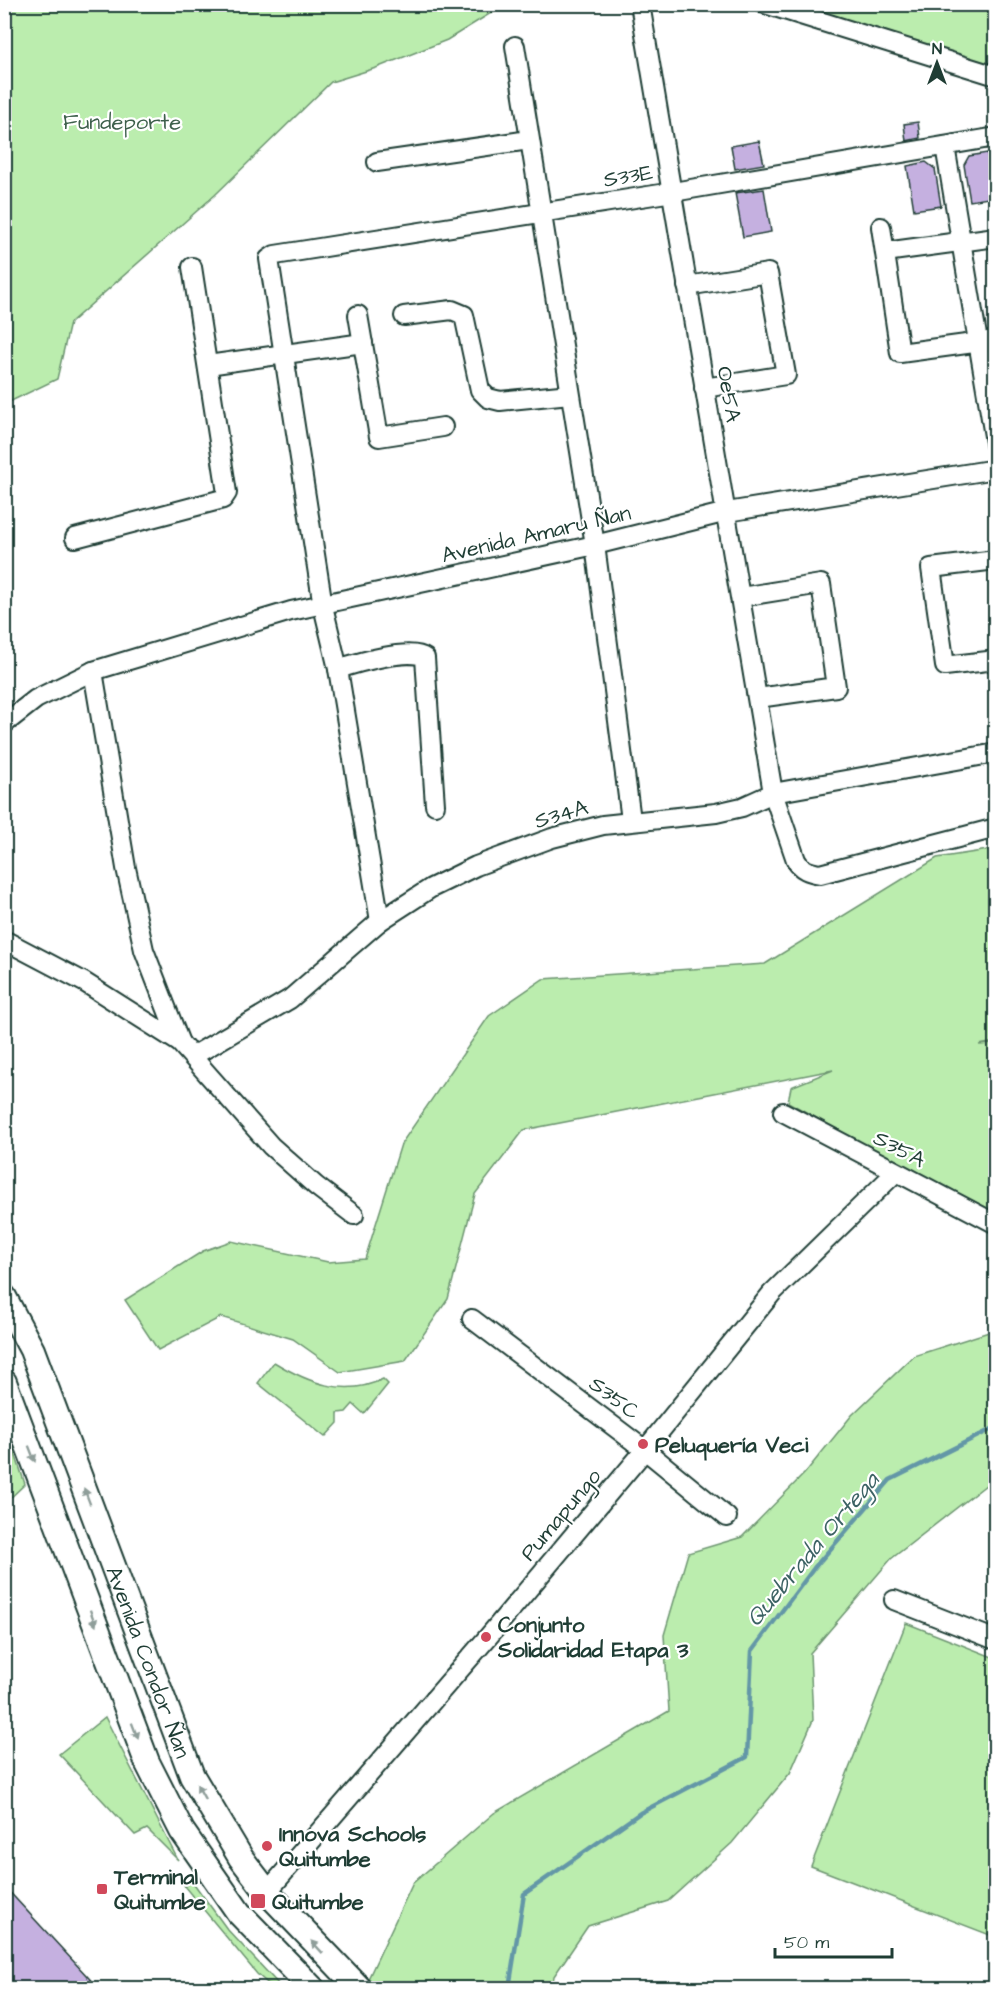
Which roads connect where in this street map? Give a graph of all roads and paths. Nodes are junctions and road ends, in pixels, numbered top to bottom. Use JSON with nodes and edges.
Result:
{"nodes":[{"id":1,"x":640,"y":4,"type":"edge"},
{"id":2,"x":765,"y":4,"type":"edge"},
{"id":3,"x":515,"y":46,"type":"dead end"},
{"id":4,"x":996,"y":76,"type":"edge"},
{"id":5,"x":996,"y":137,"type":"edge"},
{"id":6,"x":530,"y":140,"type":"junction"},
{"id":7,"x":945,"y":146,"type":"junction"},
{"id":8,"x":377,"y":162,"type":"dead end"},
{"id":9,"x":673,"y":192,"type":"junction"},
{"id":10,"x":541,"y":213,"type":"junction"},
{"id":11,"x":881,"y":227,"type":"dead end"},
{"id":12,"x":996,"y":237,"type":"edge"},
{"id":13,"x":961,"y":242,"type":"junction"},
{"id":14,"x":885,"y":252,"type":"junction"},
{"id":15,"x":192,"y":267,"type":"dead end"},
{"id":16,"x":687,"y":286,"type":"junction"},
{"id":17,"x":358,"y":315,"type":"dead end"},
{"id":18,"x":404,"y":316,"type":"dead end"},
{"id":19,"x":987,"y":341,"type":"edge"},
{"id":20,"x":363,"y":343,"type":"junction"},
{"id":21,"x":285,"y":353,"type":"junction"},
{"id":22,"x":208,"y":365,"type":"junction"},
{"id":23,"x":704,"y":388,"type":"junction"},
{"id":24,"x":570,"y":394,"type":"junction"},
{"id":25,"x":443,"y":427,"type":"dead end"},
{"id":26,"x":996,"y":448,"type":"edge"},
{"id":27,"x":996,"y":469,"type":"edge"},
{"id":28,"x":727,"y":512,"type":"junction"},
{"id":29,"x":75,"y":538,"type":"dead end"},
{"id":30,"x":595,"y":545,"type":"junction"},
{"id":31,"x":996,"y":560,"type":"edge"},
{"id":32,"x":741,"y":597,"type":"junction"},
{"id":33,"x":323,"y":606,"type":"junction"},
{"id":34,"x":996,"y":660,"type":"edge"},
{"id":35,"x":338,"y":669,"type":"junction"},
{"id":36,"x":93,"y":671,"type":"junction"},
{"id":37,"x":758,"y":698,"type":"junction"},
{"id":38,"x":4,"y":724,"type":"edge"},
{"id":39,"x":996,"y":753,"type":"edge"},
{"id":40,"x":773,"y":793,"type":"junction"},
{"id":41,"x":435,"y":805,"type":"dead end"},
{"id":42,"x":631,"y":820,"type":"junction"},
{"id":43,"x":996,"y":828,"type":"edge"},
{"id":44,"x":380,"y":921,"type":"junction"},
{"id":45,"x":4,"y":940,"type":"edge"},
{"id":46,"x":180,"y":1043,"type":"junction"},
{"id":47,"x":194,"y":1056,"type":"junction"},
{"id":48,"x":783,"y":1112,"type":"dead end"},
{"id":49,"x":895,"y":1173,"type":"junction"},
{"id":50,"x":354,"y":1215,"type":"dead end"},
{"id":51,"x":996,"y":1224,"type":"edge"},
{"id":52,"x":4,"y":1297,"type":"edge"},
{"id":53,"x":472,"y":1319,"type":"dead end"},
{"id":54,"x":4,"y":1382,"type":"edge"},
{"id":55,"x":645,"y":1450,"type":"junction"},
{"id":56,"x":727,"y":1517,"type":"dead end"},
{"id":57,"x":894,"y":1600,"type":"dead end"},
{"id":58,"x":996,"y":1640,"type":"edge"},
{"id":59,"x":267,"y":1892,"type":"junction"},
{"id":60,"x":312,"y":1989,"type":"edge"},
{"id":61,"x":359,"y":1989,"type":"edge"}],
"edges":[{"from":1,"to":9,"type":"street","name":"Oe5A"},
{"from":2,"to":4,"type":"street"},
{"from":3,"to":6,"type":"street"},
{"from":5,"to":7,"type":"street","name":"S33E"},
{"from":6,"to":8,"type":"street"},
{"from":6,"to":10,"type":"street"},
{"from":7,"to":9,"type":"street","name":"S33E"},
{"from":7,"to":13,"type":"street"},
{"from":9,"to":10,"type":"street","name":"S33E"},
{"from":9,"to":16,"type":"street","name":"Oe5A"},
{"from":10,"to":21,"type":"street","name":"S33E"},
{"from":10,"to":24,"type":"street"},
{"from":11,"to":14,"type":"street"},
{"from":12,"to":13,"type":"street"},
{"from":13,"to":14,"type":"street"},
{"from":13,"to":19,"type":"street"},
{"from":14,"to":19,"type":"street"},
{"from":15,"to":22,"type":"street"},
{"from":16,"to":23,"type":"street","name":"Oe5A"},
{"from":16,"to":23,"type":"street"},
{"from":17,"to":20,"type":"street"},
{"from":18,"to":24,"type":"street"},
{"from":19,"to":26,"type":"street"},
{"from":20,"to":21,"type":"street"},
{"from":20,"to":25,"type":"street"},
{"from":21,"to":22,"type":"street"},
{"from":21,"to":33,"type":"street"},
{"from":22,"to":29,"type":"street"},
{"from":23,"to":28,"type":"street","name":"Oe5A"},
{"from":24,"to":30,"type":"street"},
{"from":27,"to":28,"type":"street","name":"Avenida Amaru Ñan"},
{"from":28,"to":30,"type":"street","name":"Avenida Amaru Ñan"},
{"from":28,"to":32,"type":"street","name":"Oe5A"},
{"from":30,"to":33,"type":"street","name":"Avenida Amaru Ñan"},
{"from":30,"to":42,"type":"street"},
{"from":31,"to":34,"type":"street"},
{"from":32,"to":37,"type":"street","name":"Oe5A"},
{"from":32,"to":37,"type":"street"},
{"from":33,"to":35,"type":"street"},
{"from":33,"to":36,"type":"street","name":"Avenida Amaru Ñan"},
{"from":35,"to":41,"type":"street"},
{"from":35,"to":44,"type":"street"},
{"from":36,"to":38,"type":"street","name":"Avenida Amaru Ñan"},
{"from":36,"to":46,"type":"street"},
{"from":37,"to":40,"type":"street","name":"Oe5A"},
{"from":39,"to":40,"type":"street","name":"S34A"},
{"from":40,"to":42,"type":"street","name":"S34A"},
{"from":40,"to":43,"type":"street","name":"Oe5A"},
{"from":42,"to":44,"type":"street","name":"S34A"},
{"from":44,"to":47,"type":"street","name":"S34A"},
{"from":45,"to":46,"type":"street"},
{"from":46,"to":47,"type":"street"},
{"from":47,"to":50,"type":"street"},
{"from":48,"to":49,"type":"street","name":"S35A"},
{"from":49,"to":51,"type":"street","name":"S35A"},
{"from":49,"to":55,"type":"street","name":"Pumapungo"},
{"from":59,"to":52,"type":"main road","name":"Avenida Condor Ñan","one_way":true},
{"from":53,"to":55,"type":"street","name":"S35C"},
{"from":54,"to":60,"type":"main road","name":"Avenida Condor Ñan","one_way":true},
{"from":55,"to":56,"type":"street","name":"S35C"},
{"from":55,"to":59,"type":"street","name":"Pumapungo"},
{"from":57,"to":58,"type":"street"},
{"from":61,"to":59,"type":"main road","name":"Avenida Condor Ñan","one_way":true}]}
